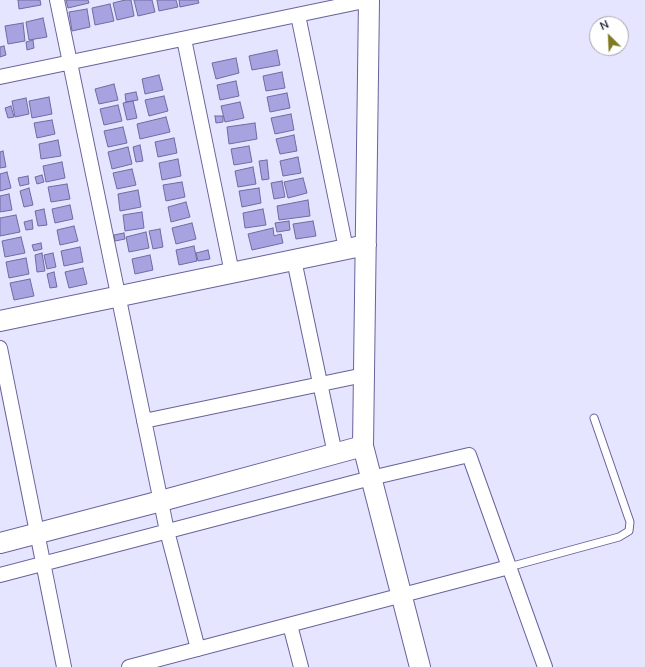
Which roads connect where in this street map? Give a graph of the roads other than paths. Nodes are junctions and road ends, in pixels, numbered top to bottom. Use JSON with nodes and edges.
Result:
{"nodes":[{"id":1,"x":58,"y":0,"type":"edge"},
{"id":2,"x":369,"y":0,"type":"edge"},
{"id":3,"x":298,"y":15,"type":"junction"},
{"id":4,"x":184,"y":39,"type":"junction"},
{"id":5,"x":70,"y":63,"type":"junction"},
{"id":6,"x":0,"y":77,"type":"edge"},
{"id":7,"x":366,"y":245,"type":"junction"},
{"id":8,"x":346,"y":249,"type":"junction"},
{"id":9,"x":294,"y":260,"type":"junction"},
{"id":10,"x":232,"y":273,"type":"junction"},
{"id":11,"x":118,"y":296,"type":"junction"},
{"id":12,"x":0,"y":321,"type":"edge"},
{"id":13,"x":0,"y":348,"type":"edge"},
{"id":14,"x":364,"y":375,"type":"junction"},
{"id":15,"x":320,"y":384,"type":"junction"},
{"id":16,"x":594,"y":418,"type":"dead end"},
{"id":17,"x":144,"y":421,"type":"junction"},
{"id":18,"x":363,"y":446,"type":"junction"},
{"id":19,"x":335,"y":454,"type":"junction"},
{"id":20,"x":371,"y":478,"type":"junction"},
{"id":21,"x":161,"y":501,"type":"junction"},
{"id":22,"x":167,"y":531,"type":"junction"},
{"id":23,"x":37,"y":533,"type":"junction"},
{"id":24,"x":0,"y":543,"type":"edge"},
{"id":25,"x":43,"y":564,"type":"junction"},
{"id":26,"x":509,"y":567,"type":"junction"},
{"id":27,"x":0,"y":575,"type":"edge"},
{"id":28,"x":401,"y":596,"type":"junction"},
{"id":29,"x":290,"y":625,"type":"junction"},
{"id":30,"x":198,"y":649,"type":"junction"},
{"id":31,"x":64,"y":667,"type":"edge"},
{"id":32,"x":130,"y":667,"type":"edge"},
{"id":33,"x":301,"y":667,"type":"edge"},
{"id":34,"x":420,"y":667,"type":"edge"},
{"id":35,"x":545,"y":667,"type":"edge"}],
"edges":[{"from":1,"to":5,"type":"street"},
{"from":2,"to":3,"type":"street"},
{"from":2,"to":7,"type":"street"},
{"from":3,"to":4,"type":"street"},
{"from":3,"to":8,"type":"street"},
{"from":4,"to":5,"type":"street"},
{"from":4,"to":10,"type":"street"},
{"from":5,"to":6,"type":"street"},
{"from":5,"to":11,"type":"street"},
{"from":7,"to":8,"type":"street"},
{"from":7,"to":14,"type":"street"},
{"from":8,"to":9,"type":"street"},
{"from":9,"to":10,"type":"street"},
{"from":9,"to":15,"type":"street"},
{"from":10,"to":11,"type":"street"},
{"from":11,"to":12,"type":"street"},
{"from":11,"to":17,"type":"street"},
{"from":13,"to":23,"type":"street"},
{"from":14,"to":15,"type":"street"},
{"from":14,"to":18,"type":"street"},
{"from":15,"to":17,"type":"street"},
{"from":15,"to":19,"type":"street"},
{"from":16,"to":26,"type":"lane"},
{"from":17,"to":21,"type":"street"},
{"from":18,"to":19,"type":"street"},
{"from":18,"to":20,"type":"street"},
{"from":19,"to":21,"type":"street"},
{"from":20,"to":22,"type":"street"},
{"from":20,"to":26,"type":"street"},
{"from":20,"to":28,"type":"street"},
{"from":21,"to":22,"type":"street"},
{"from":21,"to":23,"type":"street"},
{"from":22,"to":25,"type":"street"},
{"from":22,"to":30,"type":"street"},
{"from":23,"to":24,"type":"street"},
{"from":23,"to":25,"type":"street"},
{"from":25,"to":27,"type":"street"},
{"from":25,"to":31,"type":"street"},
{"from":26,"to":28,"type":"street"},
{"from":26,"to":35,"type":"street"},
{"from":28,"to":29,"type":"street"},
{"from":28,"to":34,"type":"street"},
{"from":29,"to":30,"type":"street"},
{"from":29,"to":33,"type":"street"},
{"from":30,"to":32,"type":"street"}]}
